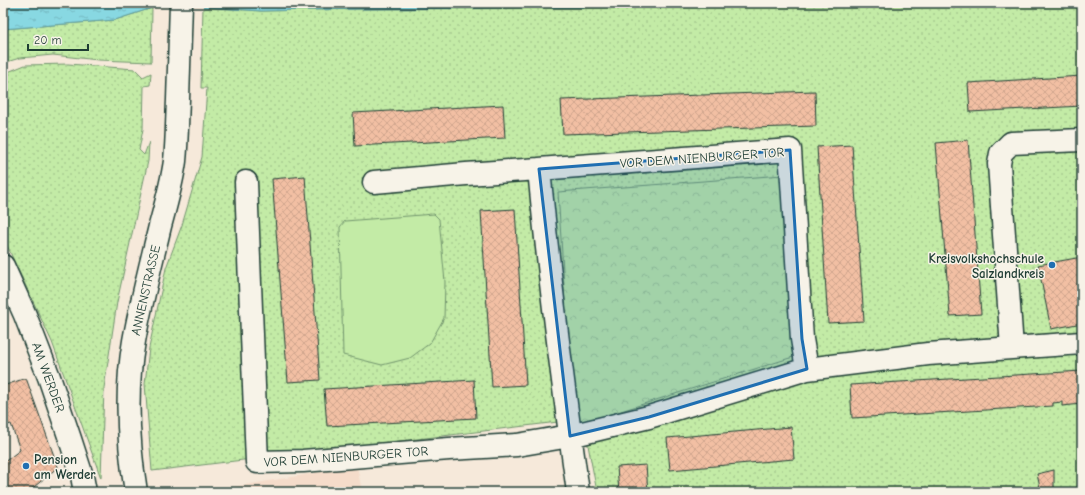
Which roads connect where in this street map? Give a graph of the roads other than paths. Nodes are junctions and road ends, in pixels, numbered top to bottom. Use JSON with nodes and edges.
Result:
{"nodes":[{"id":1,"x":181,"y":3,"type":"edge"},
{"id":2,"x":1082,"y":140,"type":"edge"},
{"id":3,"x":539,"y":169,"type":"junction"},
{"id":4,"x":246,"y":182,"type":"dead end"},
{"id":5,"x":374,"y":182,"type":"dead end"},
{"id":6,"x":3,"y":266,"type":"edge"},
{"id":7,"x":1082,"y":344,"type":"edge"},
{"id":8,"x":1012,"y":348,"type":"junction"},
{"id":9,"x":808,"y":369,"type":"junction"},
{"id":10,"x":570,"y":436,"type":"junction"},
{"id":11,"x":85,"y":492,"type":"edge"},
{"id":12,"x":136,"y":492,"type":"edge"},
{"id":13,"x":578,"y":492,"type":"edge"}],
"edges":[{"from":1,"to":12,"type":"street","name":"ANNENSTRASSE"},
{"from":2,"to":8,"type":"street"},
{"from":3,"to":5,"type":"street","name":"VOR DEM NIENBURGER TOR"},
{"from":3,"to":9,"type":"street","name":"VOR DEM NIENBURGER TOR"},
{"from":3,"to":10,"type":"street"},
{"from":4,"to":10,"type":"street","name":"VOR DEM NIENBURGER TOR"},
{"from":6,"to":11,"type":"street","name":"AM WERDER"},
{"from":7,"to":8,"type":"street","name":"VOR DEM NIENBURGER TOR"},
{"from":8,"to":9,"type":"street","name":"VOR DEM NIENBURGER TOR"},
{"from":9,"to":10,"type":"street","name":"VOR DEM NIENBURGER TOR"},
{"from":10,"to":13,"type":"street"}]}
